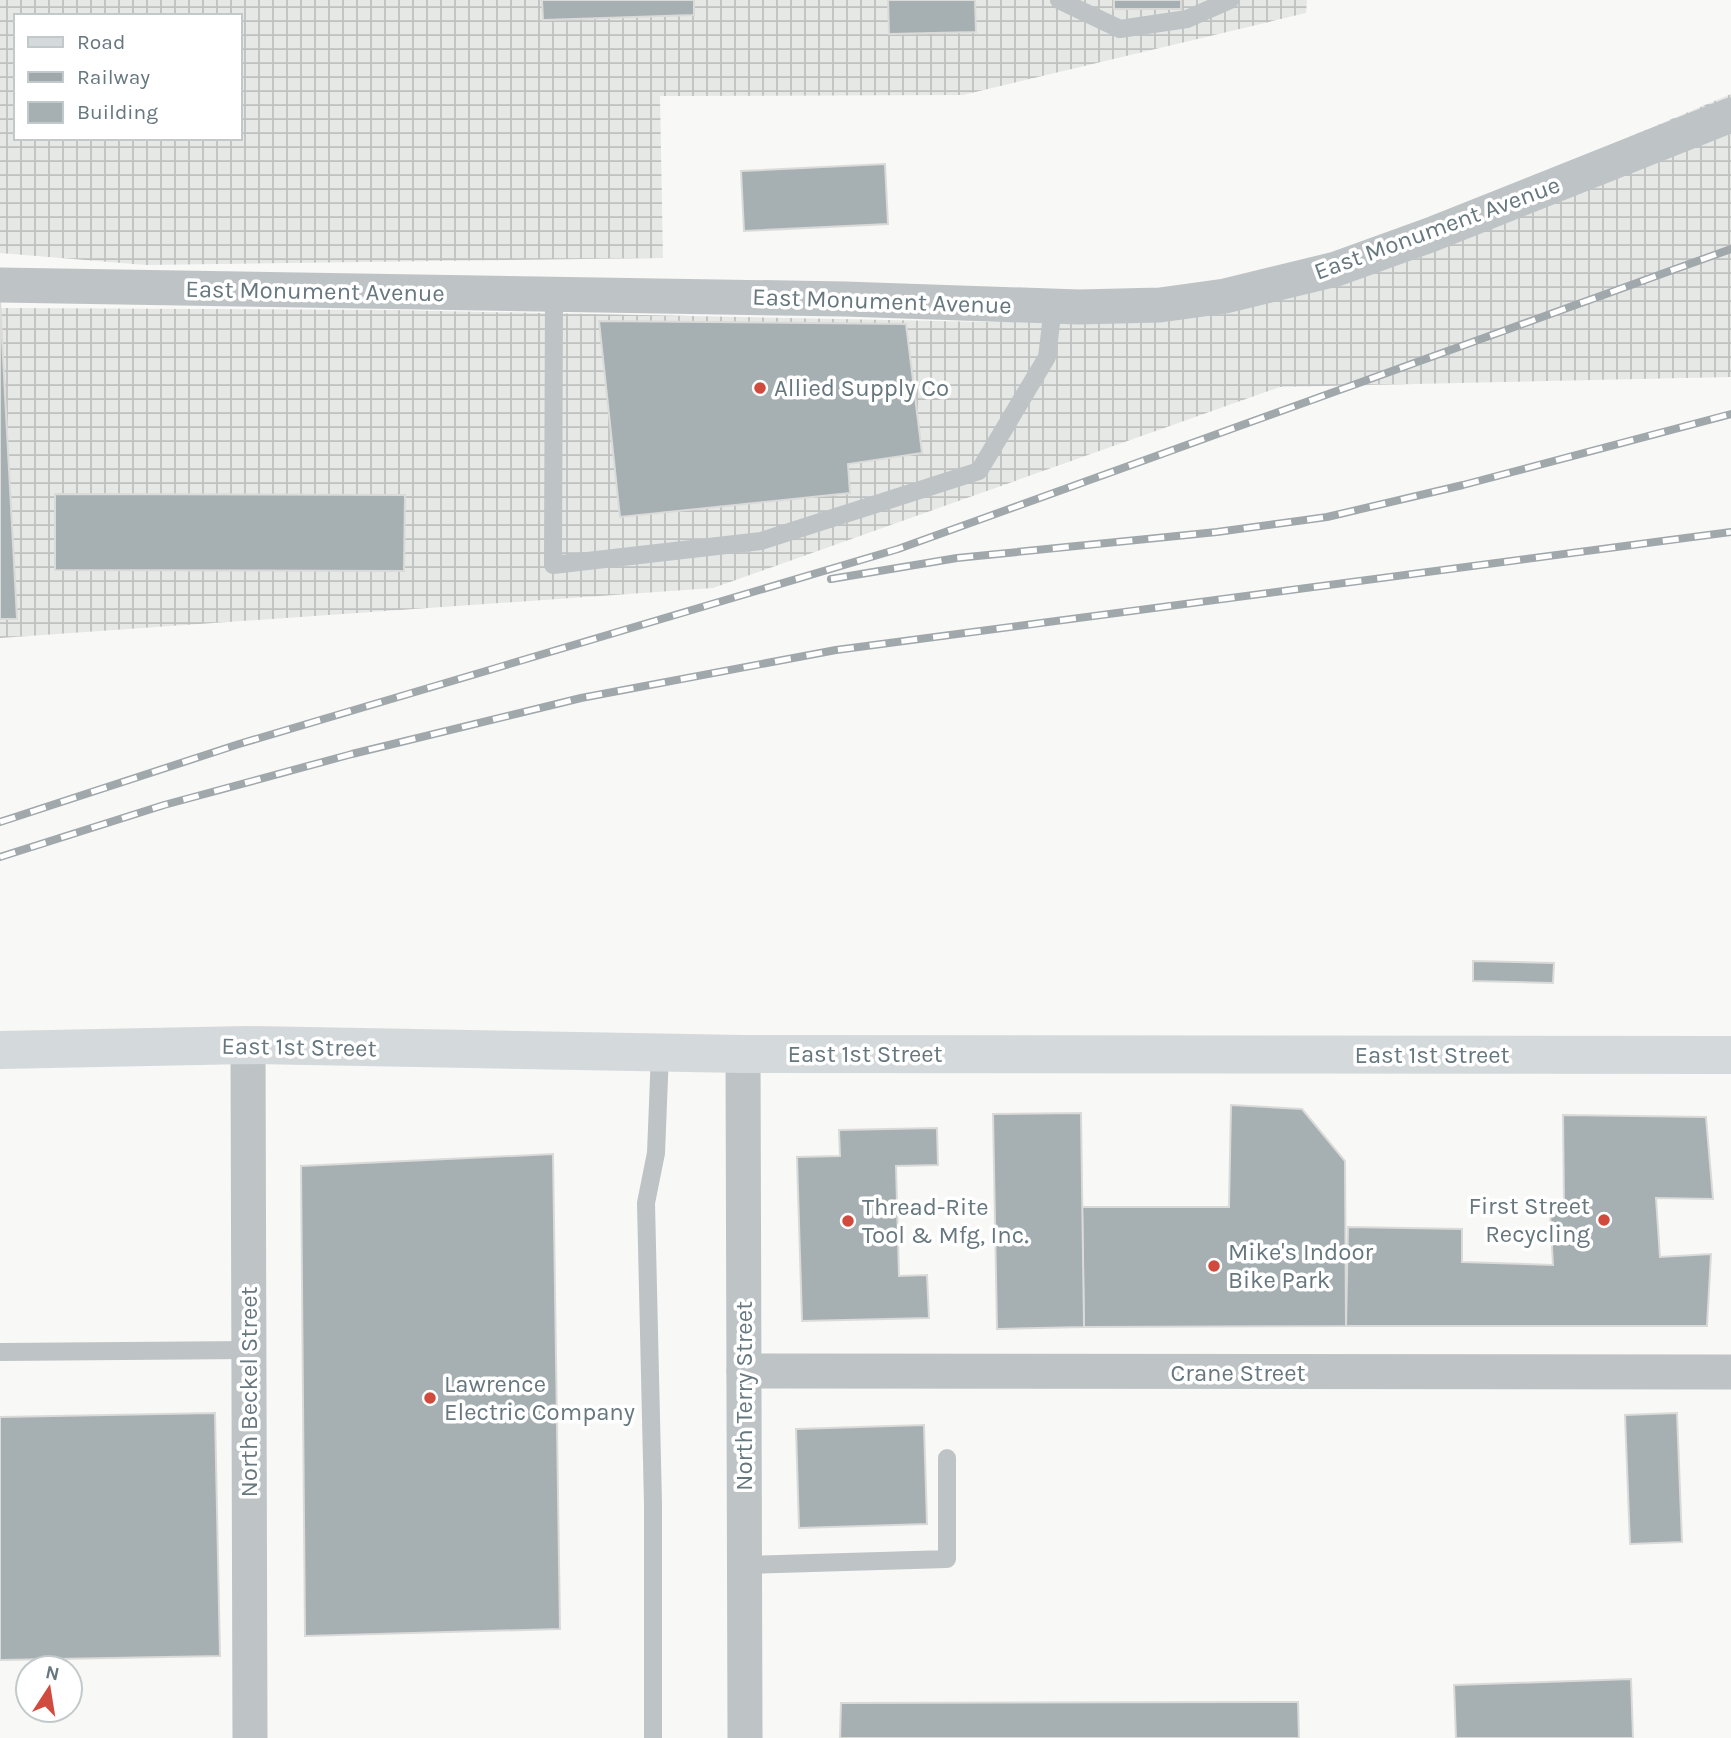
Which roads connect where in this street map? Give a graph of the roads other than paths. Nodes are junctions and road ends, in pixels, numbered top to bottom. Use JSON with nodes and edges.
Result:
{"nodes":[{"id":1,"x":1059,"y":0,"type":"edge"},
{"id":2,"x":1230,"y":0,"type":"edge"},
{"id":3,"x":1731,"y":115,"type":"edge"},
{"id":4,"x":0,"y":285,"type":"edge"},
{"id":5,"x":554,"y":293,"type":"junction"},
{"id":6,"x":1054,"y":307,"type":"junction"},
{"id":7,"x":248,"y":1045,"type":"junction"},
{"id":8,"x":0,"y":1049,"type":"edge"},
{"id":9,"x":660,"y":1053,"type":"junction"},
{"id":10,"x":743,"y":1054,"type":"junction"},
{"id":11,"x":1731,"y":1055,"type":"edge"},
{"id":12,"x":248,"y":1350,"type":"junction"},
{"id":13,"x":0,"y":1352,"type":"edge"},
{"id":14,"x":744,"y":1371,"type":"junction"},
{"id":15,"x":1731,"y":1372,"type":"edge"},
{"id":16,"x":947,"y":1458,"type":"dead end"},
{"id":17,"x":745,"y":1565,"type":"junction"},
{"id":18,"x":250,"y":1738,"type":"edge"},
{"id":19,"x":653,"y":1738,"type":"edge"},
{"id":20,"x":745,"y":1738,"type":"edge"}],
"edges":[{"from":1,"to":2,"type":"lane"},
{"from":3,"to":6,"type":"street","name":"East Monument Avenue"},
{"from":4,"to":5,"type":"street","name":"East Monument Avenue"},
{"from":5,"to":6,"type":"street","name":"East Monument Avenue"},
{"from":5,"to":6,"type":"lane"},
{"from":7,"to":8,"type":"main road","name":"East 1st Street"},
{"from":7,"to":9,"type":"main road","name":"East 1st Street"},
{"from":7,"to":12,"type":"street","name":"North Beckel Street"},
{"from":9,"to":10,"type":"main road","name":"East 1st Street"},
{"from":9,"to":19,"type":"lane"},
{"from":10,"to":11,"type":"main road","name":"East 1st Street"},
{"from":10,"to":14,"type":"street","name":"North Terry Street"},
{"from":12,"to":13,"type":"lane"},
{"from":12,"to":18,"type":"street","name":"North Beckel Street"},
{"from":14,"to":15,"type":"street","name":"Crane Street"},
{"from":14,"to":17,"type":"street","name":"North Terry Street"},
{"from":16,"to":17,"type":"lane"},
{"from":17,"to":20,"type":"street","name":"North Terry Street"}]}
